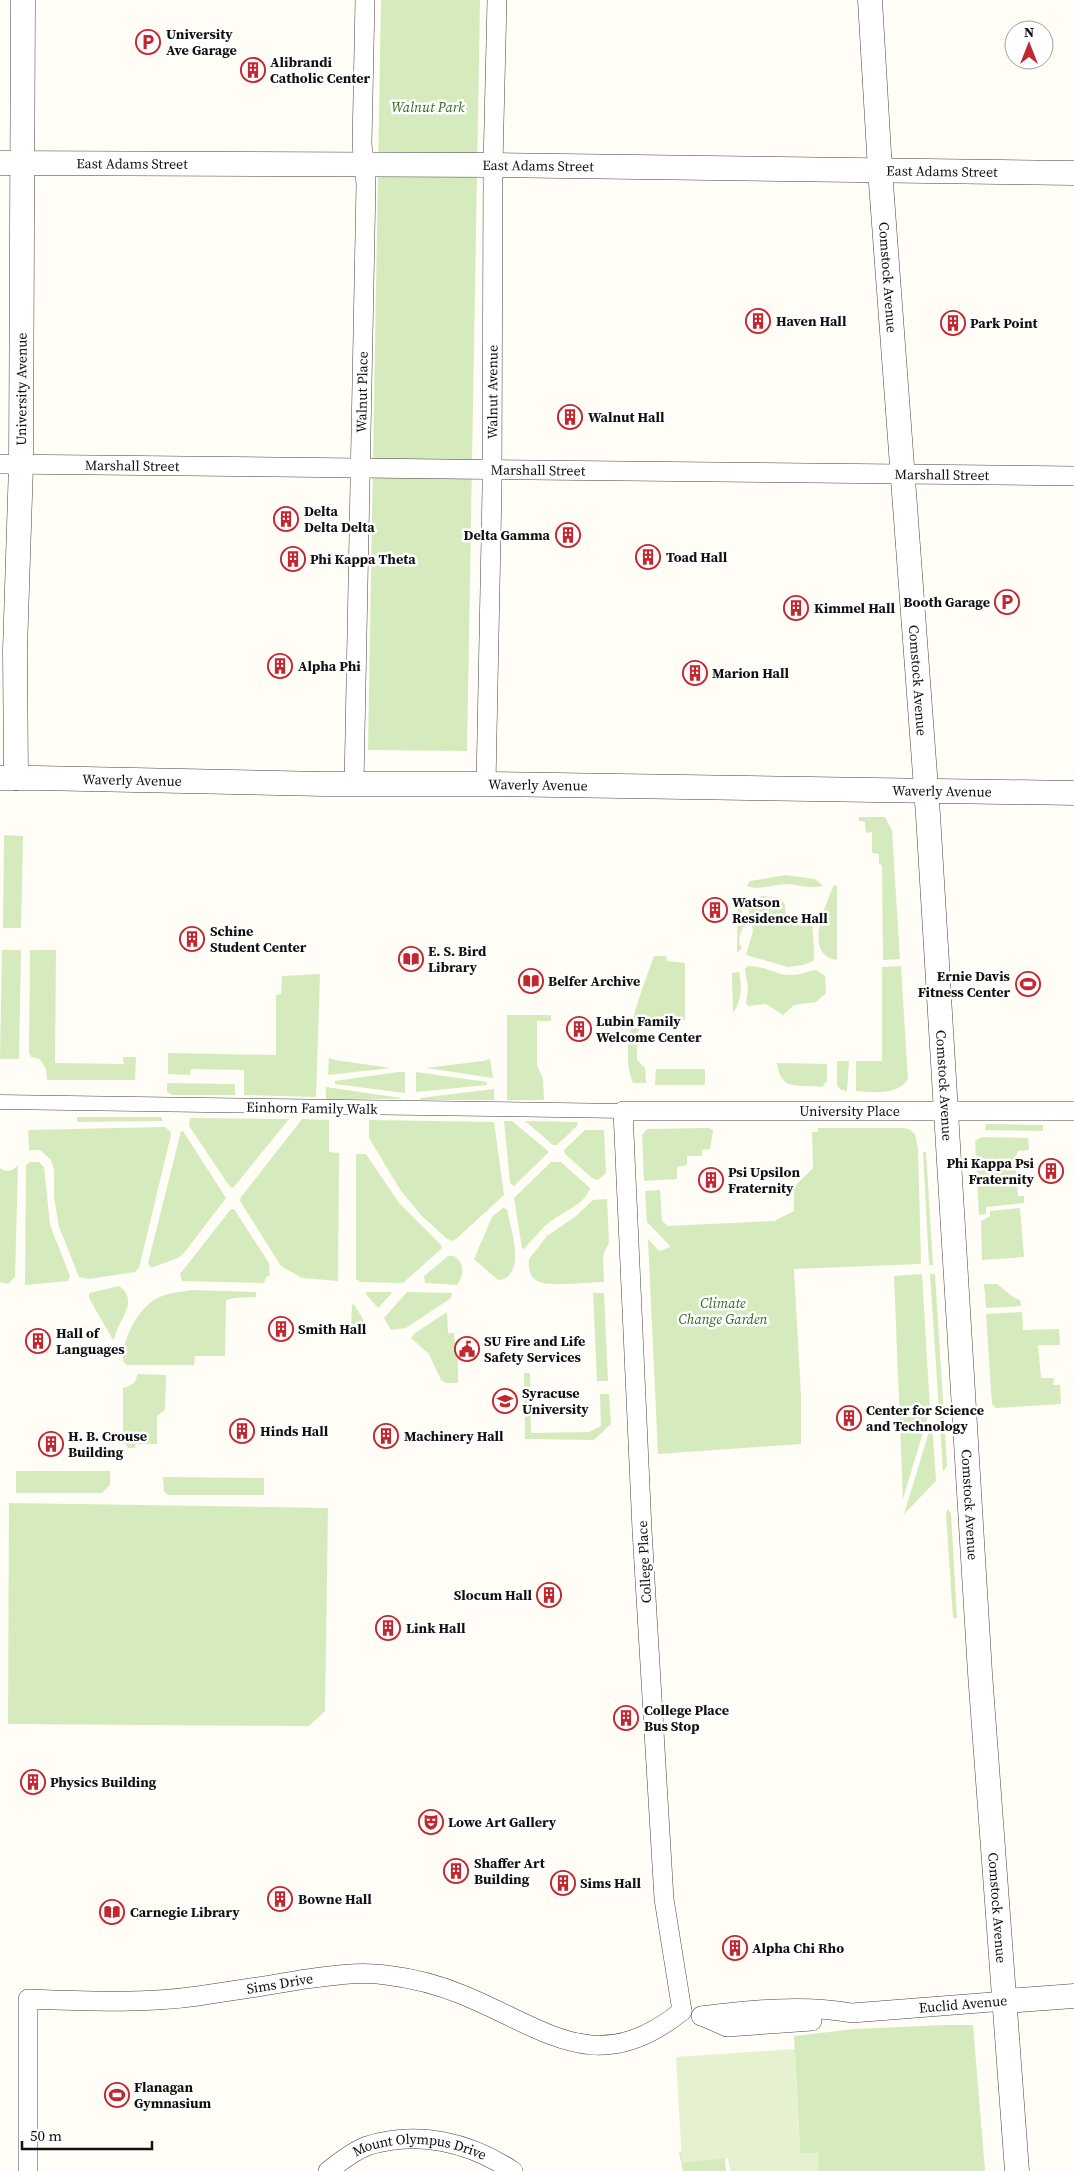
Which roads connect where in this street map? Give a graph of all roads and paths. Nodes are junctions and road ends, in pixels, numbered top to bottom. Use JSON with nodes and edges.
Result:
{"nodes":[{"id":1,"x":23,"y":0,"type":"edge"},
{"id":2,"x":365,"y":0,"type":"edge"},
{"id":3,"x":497,"y":0,"type":"edge"},
{"id":4,"x":870,"y":0,"type":"edge"},
{"id":5,"x":0,"y":163,"type":"edge"},
{"id":6,"x":24,"y":163,"type":"junction"},
{"id":7,"x":365,"y":165,"type":"junction"},
{"id":8,"x":494,"y":165,"type":"junction"},
{"id":9,"x":880,"y":170,"type":"junction"},
{"id":10,"x":1074,"y":173,"type":"edge"},
{"id":11,"x":10,"y":464,"type":"edge"},
{"id":12,"x":362,"y":467,"type":"junction"},
{"id":13,"x":492,"y":469,"type":"junction"},
{"id":14,"x":902,"y":474,"type":"junction"},
{"id":15,"x":1074,"y":476,"type":"edge"},
{"id":16,"x":8,"y":778,"type":"edge"},
{"id":17,"x":354,"y":784,"type":"junction"},
{"id":18,"x":486,"y":784,"type":"junction"},
{"id":19,"x":926,"y":792,"type":"junction"},
{"id":20,"x":1074,"y":793,"type":"edge"},
{"id":21,"x":0,"y":1102,"type":"edge"},
{"id":22,"x":623,"y":1111,"type":"junction"},
{"id":23,"x":1074,"y":1111,"type":"edge"},
{"id":24,"x":945,"y":1112,"type":"junction"},
{"id":25,"x":1074,"y":1996,"type":"edge"},
{"id":26,"x":1005,"y":2001,"type":"junction"},
{"id":27,"x":682,"y":2011,"type":"junction"},
{"id":28,"x":28,"y":2171,"type":"edge"},
{"id":29,"x":328,"y":2171,"type":"edge"},
{"id":30,"x":513,"y":2171,"type":"edge"},
{"id":31,"x":1017,"y":2171,"type":"edge"}],
"edges":[{"from":1,"to":6,"type":"street","name":"University Avenue"},
{"from":2,"to":7,"type":"street","name":"Walnut Place"},
{"from":3,"to":8,"type":"street","name":"Walnut Avenue"},
{"from":4,"to":9,"type":"street","name":"Comstock Avenue"},
{"from":5,"to":6,"type":"street","name":"East Adams Street"},
{"from":6,"to":7,"type":"street","name":"East Adams Street"},
{"from":6,"to":11,"type":"street","name":"University Avenue"},
{"from":7,"to":8,"type":"street","name":"East Adams Street"},
{"from":7,"to":12,"type":"street","name":"Walnut Place"},
{"from":8,"to":9,"type":"street","name":"East Adams Street"},
{"from":8,"to":13,"type":"street","name":"Walnut Avenue"},
{"from":9,"to":10,"type":"street","name":"East Adams Street"},
{"from":9,"to":14,"type":"street","name":"Comstock Avenue"},
{"from":11,"to":12,"type":"street","name":"Marshall Street"},
{"from":11,"to":16,"type":"street","name":"University Avenue"},
{"from":12,"to":13,"type":"street","name":"Marshall Street"},
{"from":12,"to":17,"type":"street","name":"Walnut Place"},
{"from":13,"to":14,"type":"street","name":"Marshall Street"},
{"from":13,"to":18,"type":"street","name":"Walnut Avenue"},
{"from":14,"to":15,"type":"street","name":"Marshall Street"},
{"from":14,"to":19,"type":"street","name":"Comstock Avenue"},
{"from":16,"to":17,"type":"street","name":"Waverly Avenue"},
{"from":17,"to":18,"type":"street","name":"Waverly Avenue"},
{"from":18,"to":19,"type":"street","name":"Waverly Avenue"},
{"from":19,"to":20,"type":"street","name":"Waverly Avenue"},
{"from":19,"to":24,"type":"street","name":"Comstock Avenue"},
{"from":21,"to":22,"type":"street","name":"Einhorn Family Walk"},
{"from":22,"to":24,"type":"street","name":"University Place"},
{"from":22,"to":27,"type":"street","name":"College Place"},
{"from":23,"to":24,"type":"street","name":"University Place"},
{"from":24,"to":26,"type":"street","name":"Comstock Avenue"},
{"from":25,"to":26,"type":"street","name":"Euclid Avenue"},
{"from":26,"to":27,"type":"street","name":"Euclid Avenue"},
{"from":26,"to":31,"type":"street","name":"Comstock Avenue"},
{"from":27,"to":28,"type":"street","name":"Sims Drive"},
{"from":29,"to":30,"type":"street","name":"Mount Olympus Drive"}]}
